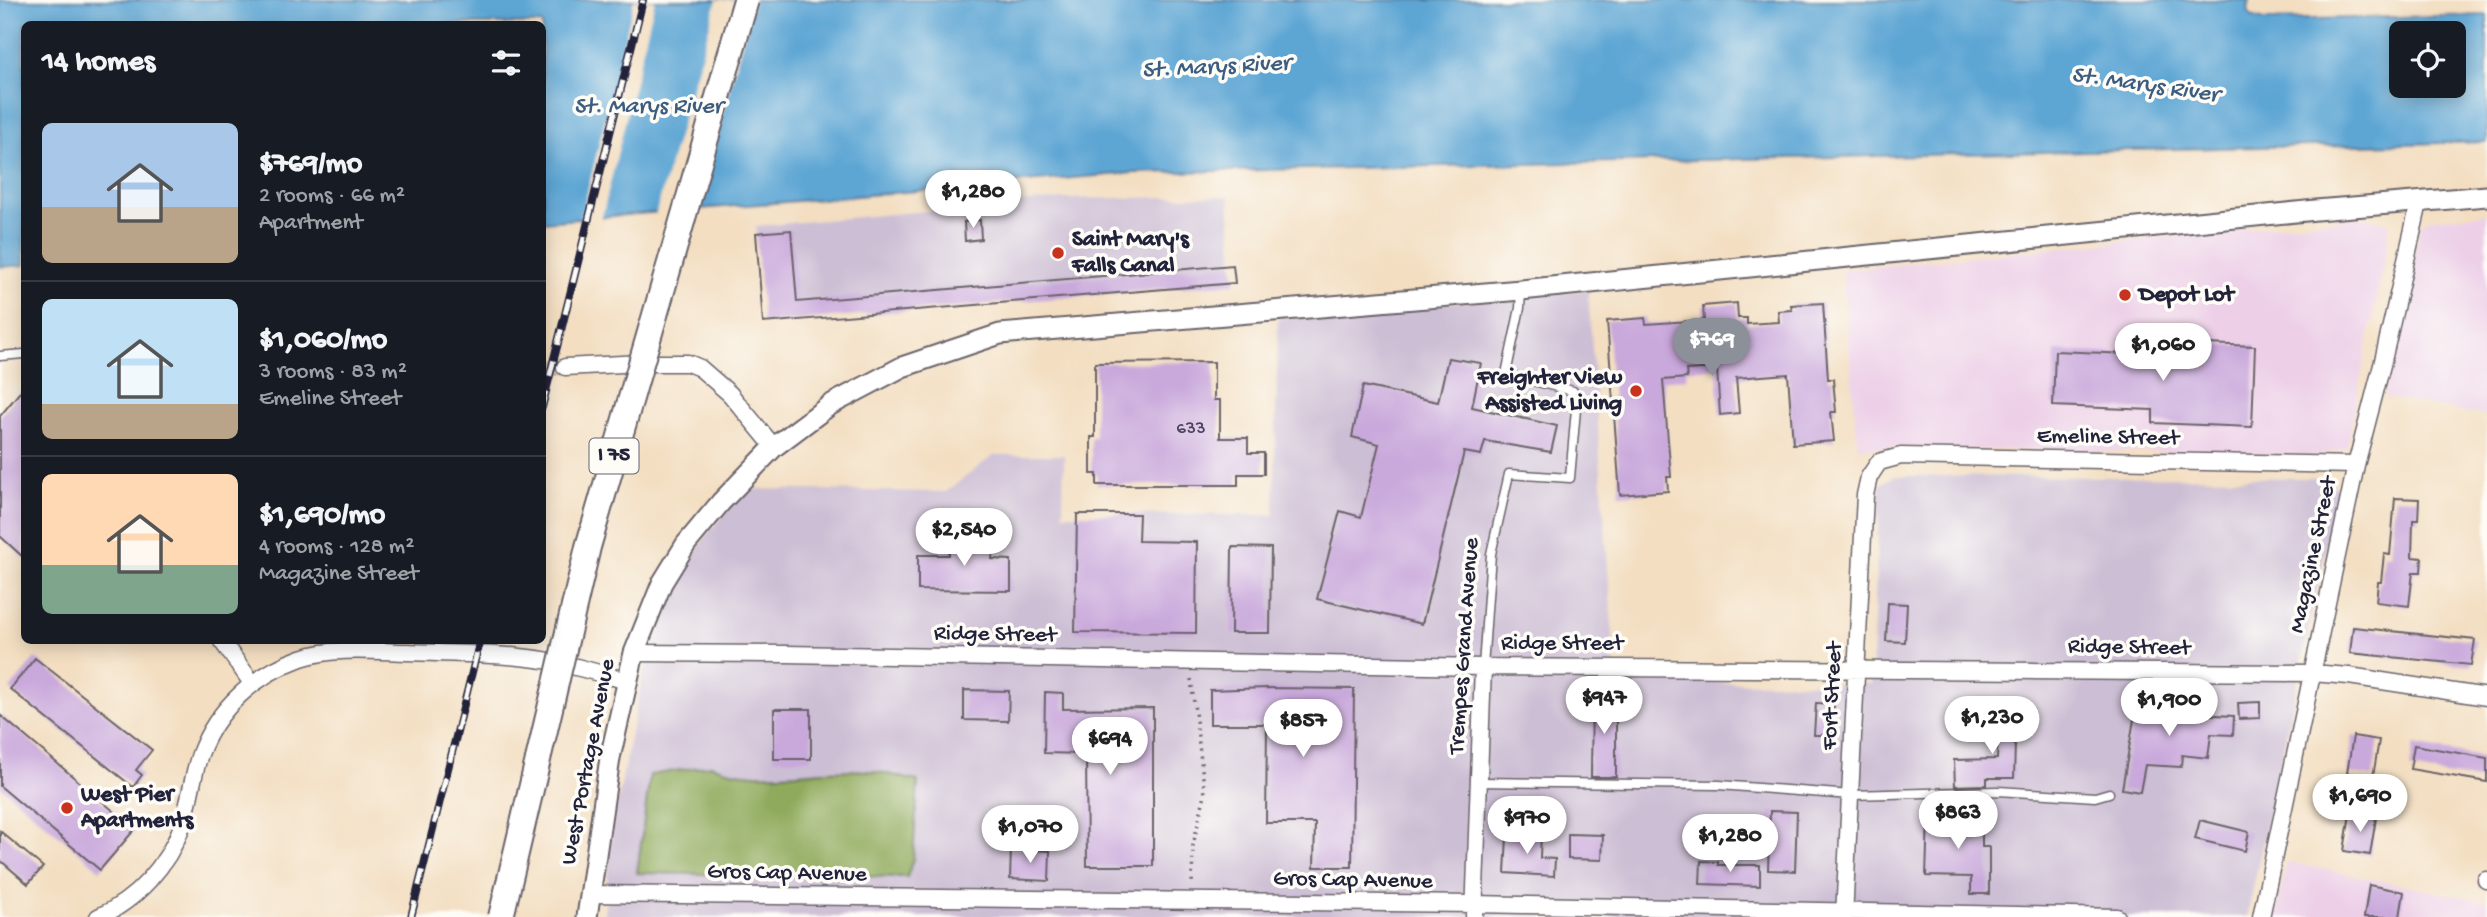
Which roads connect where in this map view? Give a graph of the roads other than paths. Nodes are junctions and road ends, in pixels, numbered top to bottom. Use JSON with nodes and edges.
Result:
{"nodes":[{"id":1,"x":746,"y":0,"type":"edge"},
{"id":2,"x":2487,"y":196,"type":"edge"},
{"id":3,"x":2419,"y":203,"type":"junction"},
{"id":4,"x":1521,"y":289,"type":"junction"},
{"id":5,"x":21,"y":354,"type":"edge"},
{"id":6,"x":0,"y":356,"type":"edge"},
{"id":7,"x":565,"y":367,"type":"tunnel mouth"},
{"id":8,"x":775,"y":447,"type":"junction"},
{"id":9,"x":2356,"y":465,"type":"junction"},
{"id":10,"x":1869,"y":477,"type":"joint"},
{"id":11,"x":224,"y":644,"type":"edge"},
{"id":12,"x":634,"y":653,"type":"junction"},
{"id":13,"x":1483,"y":667,"type":"junction"},
{"id":14,"x":1858,"y":669,"type":"junction"},
{"id":15,"x":2312,"y":673,"type":"junction"},
{"id":16,"x":628,"y":681,"type":"junction"},
{"id":17,"x":252,"y":683,"type":"junction"},
{"id":18,"x":2487,"y":697,"type":"edge"},
{"id":19,"x":1479,"y":782,"type":"junction"},
{"id":20,"x":2109,"y":793,"type":"dead end"},
{"id":21,"x":1851,"y":795,"type":"junction"},
{"id":22,"x":589,"y":894,"type":"junction"},
{"id":23,"x":1474,"y":911,"type":"edge"},
{"id":24,"x":1845,"y":914,"type":"edge"},
{"id":25,"x":97,"y":917,"type":"edge"},
{"id":26,"x":501,"y":917,"type":"edge"},
{"id":27,"x":587,"y":917,"type":"edge"},
{"id":28,"x":2117,"y":917,"type":"edge"},
{"id":29,"x":2261,"y":917,"type":"edge"}],
"edges":[{"from":1,"to":26,"type":"highway","number":"I 75","bridge":true},
{"from":2,"to":3,"type":"street"},
{"from":3,"to":4,"type":"street","name":"West Portage Avenue"},
{"from":3,"to":9,"type":"street","name":"Magazine Street"},
{"from":4,"to":8,"type":"street","name":"West Portage Avenue"},
{"from":4,"to":13,"type":"lane","name":"Trempes Grand Avenue"},
{"from":5,"to":6,"type":"lane"},
{"from":7,"to":8,"type":"street"},
{"from":8,"to":12,"type":"street","name":"West Portage Avenue"},
{"from":9,"to":10,"type":"street","name":"Emeline Street"},
{"from":9,"to":15,"type":"street","name":"Magazine Street"},
{"from":10,"to":14,"type":"street","name":"Fort Street"},
{"from":11,"to":17,"type":"street"},
{"from":12,"to":13,"type":"street","name":"Ridge Street"},
{"from":12,"to":16,"type":"street","name":"West Portage Avenue"},
{"from":13,"to":14,"type":"street","name":"Ridge Street"},
{"from":13,"to":19,"type":"street","name":"Trempes Grand Avenue"},
{"from":14,"to":15,"type":"street","name":"Ridge Street"},
{"from":14,"to":21,"type":"street","name":"Fort Street"},
{"from":15,"to":18,"type":"street","name":"Ridge Street"},
{"from":15,"to":29,"type":"street","name":"Magazine Street"},
{"from":16,"to":17,"type":"street"},
{"from":16,"to":22,"type":"street","name":"West Portage Avenue"},
{"from":17,"to":25,"type":"street"},
{"from":19,"to":21,"type":"lane"},
{"from":19,"to":23,"type":"street","name":"Trempes Grand Avenue"},
{"from":20,"to":21,"type":"lane"},
{"from":21,"to":24,"type":"street","name":"Fort Street"},
{"from":22,"to":23,"type":"street","name":"Gros Cap Avenue"},
{"from":22,"to":27,"type":"street","name":"West Portage Avenue"},
{"from":23,"to":24,"type":"street","name":"Gros Cap Avenue"},
{"from":24,"to":28,"type":"street","name":"Gros Cap Avenue"}]}
